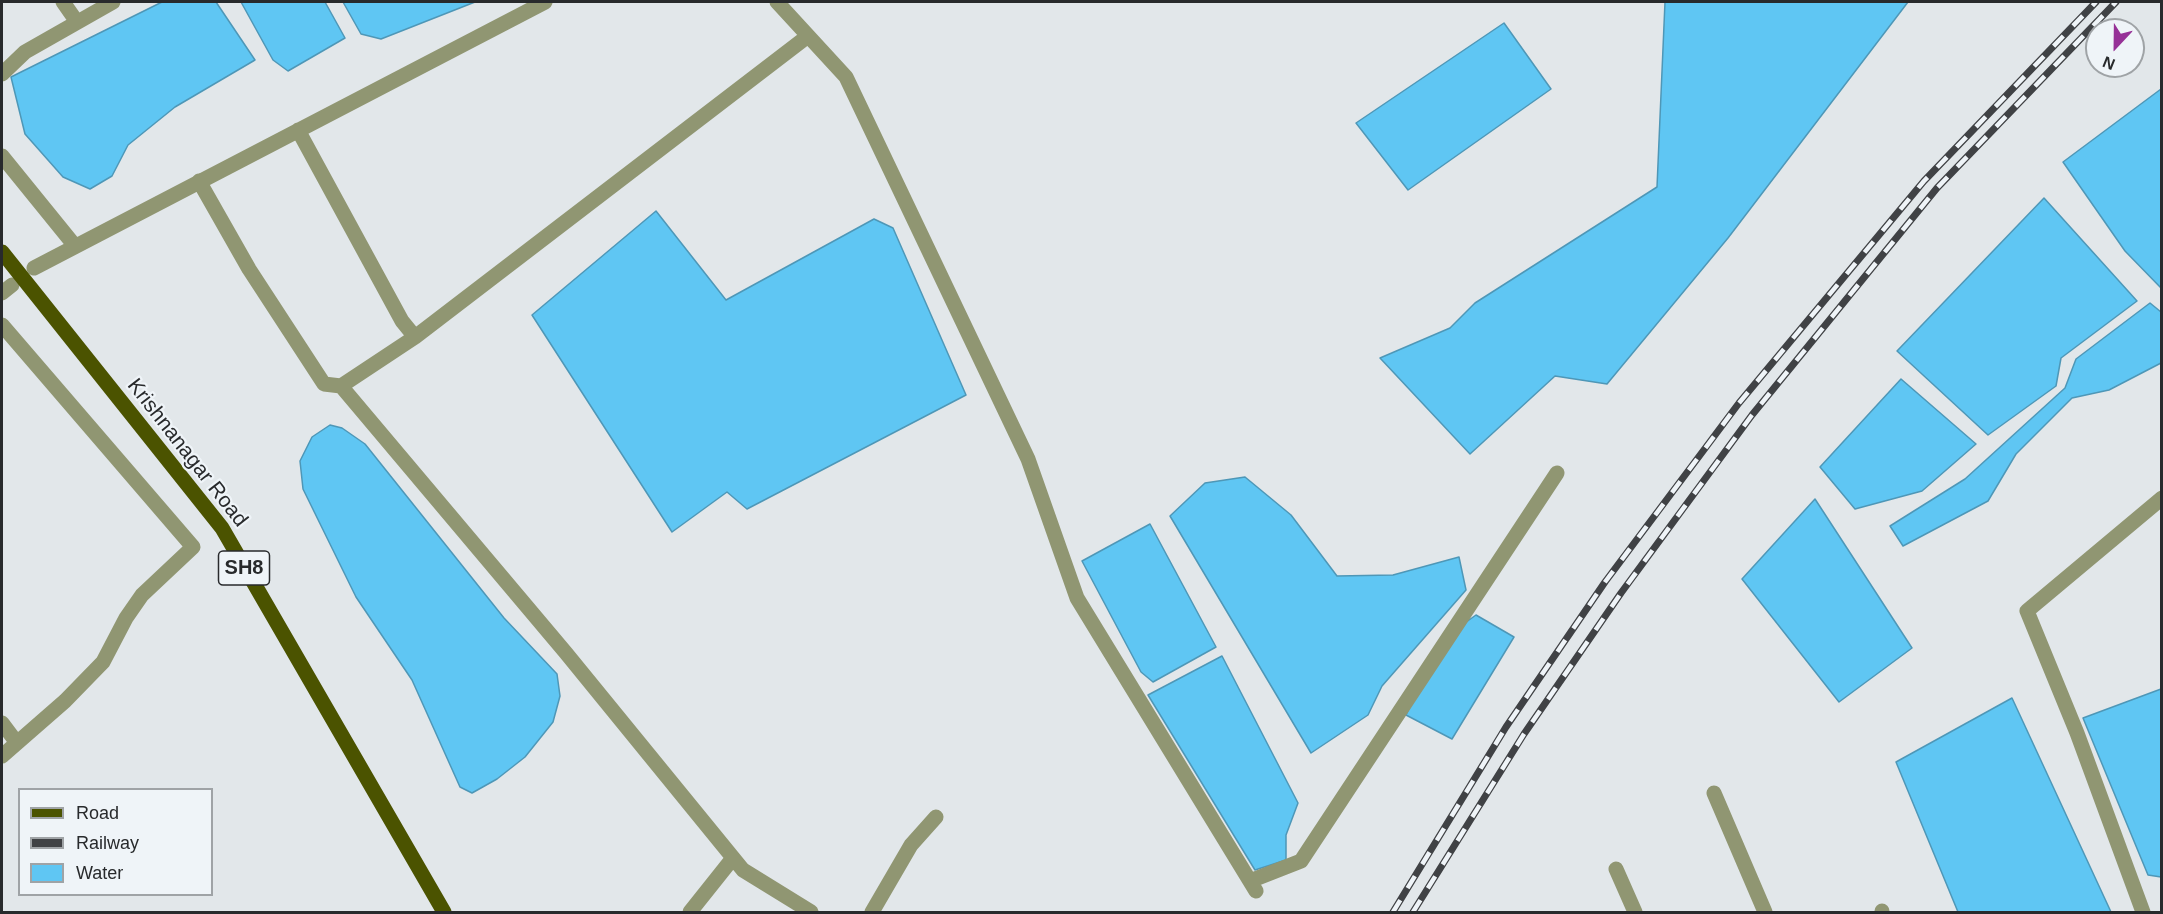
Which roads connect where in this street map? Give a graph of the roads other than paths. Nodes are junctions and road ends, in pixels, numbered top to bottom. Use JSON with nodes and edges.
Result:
{"nodes":[{"id":1,"x":63,"y":2,"type":"edge"},
{"id":2,"x":113,"y":2,"type":"edge"},
{"id":3,"x":545,"y":2,"type":"edge"},
{"id":4,"x":777,"y":2,"type":"edge"},
{"id":5,"x":77,"y":22,"type":"junction"},
{"id":6,"x":808,"y":36,"type":"junction"},
{"id":7,"x":2,"y":74,"type":"edge"},
{"id":8,"x":298,"y":130,"type":"junction"},
{"id":9,"x":2,"y":156,"type":"edge"},
{"id":10,"x":199,"y":181,"type":"junction"},
{"id":11,"x":75,"y":246,"type":"junction"},
{"id":12,"x":2,"y":252,"type":"edge"},
{"id":13,"x":34,"y":268,"type":"dead end"},
{"id":14,"x":2,"y":325,"type":"edge"},
{"id":15,"x":415,"y":337,"type":"junction"},
{"id":16,"x":340,"y":386,"type":"junction"},
{"id":17,"x":1557,"y":473,"type":"dead end"},
{"id":18,"x":2162,"y":498,"type":"edge"},
{"id":19,"x":2,"y":723,"type":"edge"},
{"id":20,"x":17,"y":743,"type":"junction"},
{"id":21,"x":2,"y":756,"type":"edge"},
{"id":22,"x":1714,"y":793,"type":"dead end"},
{"id":23,"x":936,"y":818,"type":"dead end"},
{"id":24,"x":733,"y":858,"type":"junction"},
{"id":25,"x":1616,"y":869,"type":"dead end"},
{"id":26,"x":444,"y":912,"type":"edge"},
{"id":27,"x":690,"y":912,"type":"edge"},
{"id":28,"x":811,"y":912,"type":"edge"},
{"id":29,"x":872,"y":912,"type":"edge"},
{"id":30,"x":1635,"y":912,"type":"edge"},
{"id":31,"x":1765,"y":912,"type":"edge"},
{"id":32,"x":2143,"y":912,"type":"edge"}],
"edges":[{"from":1,"to":5,"type":"street"},
{"from":2,"to":5,"type":"street"},
{"from":3,"to":8,"type":"street"},
{"from":4,"to":6,"type":"street"},
{"from":5,"to":7,"type":"street"},
{"from":6,"to":15,"type":"street"},
{"from":6,"to":17,"type":"street"},
{"from":8,"to":10,"type":"street"},
{"from":8,"to":15,"type":"street"},
{"from":9,"to":11,"type":"street"},
{"from":10,"to":11,"type":"street"},
{"from":10,"to":16,"type":"street"},
{"from":11,"to":13,"type":"street"},
{"from":12,"to":26,"type":"main road","name":"Krishnanagar Road","number":"SH8"},
{"from":14,"to":20,"type":"street"},
{"from":15,"to":16,"type":"street"},
{"from":16,"to":24,"type":"street"},
{"from":18,"to":32,"type":"street"},
{"from":19,"to":20,"type":"street"},
{"from":20,"to":21,"type":"street"},
{"from":22,"to":31,"type":"street"},
{"from":23,"to":29,"type":"street"},
{"from":24,"to":27,"type":"street"},
{"from":24,"to":28,"type":"street"},
{"from":25,"to":30,"type":"street"}]}
